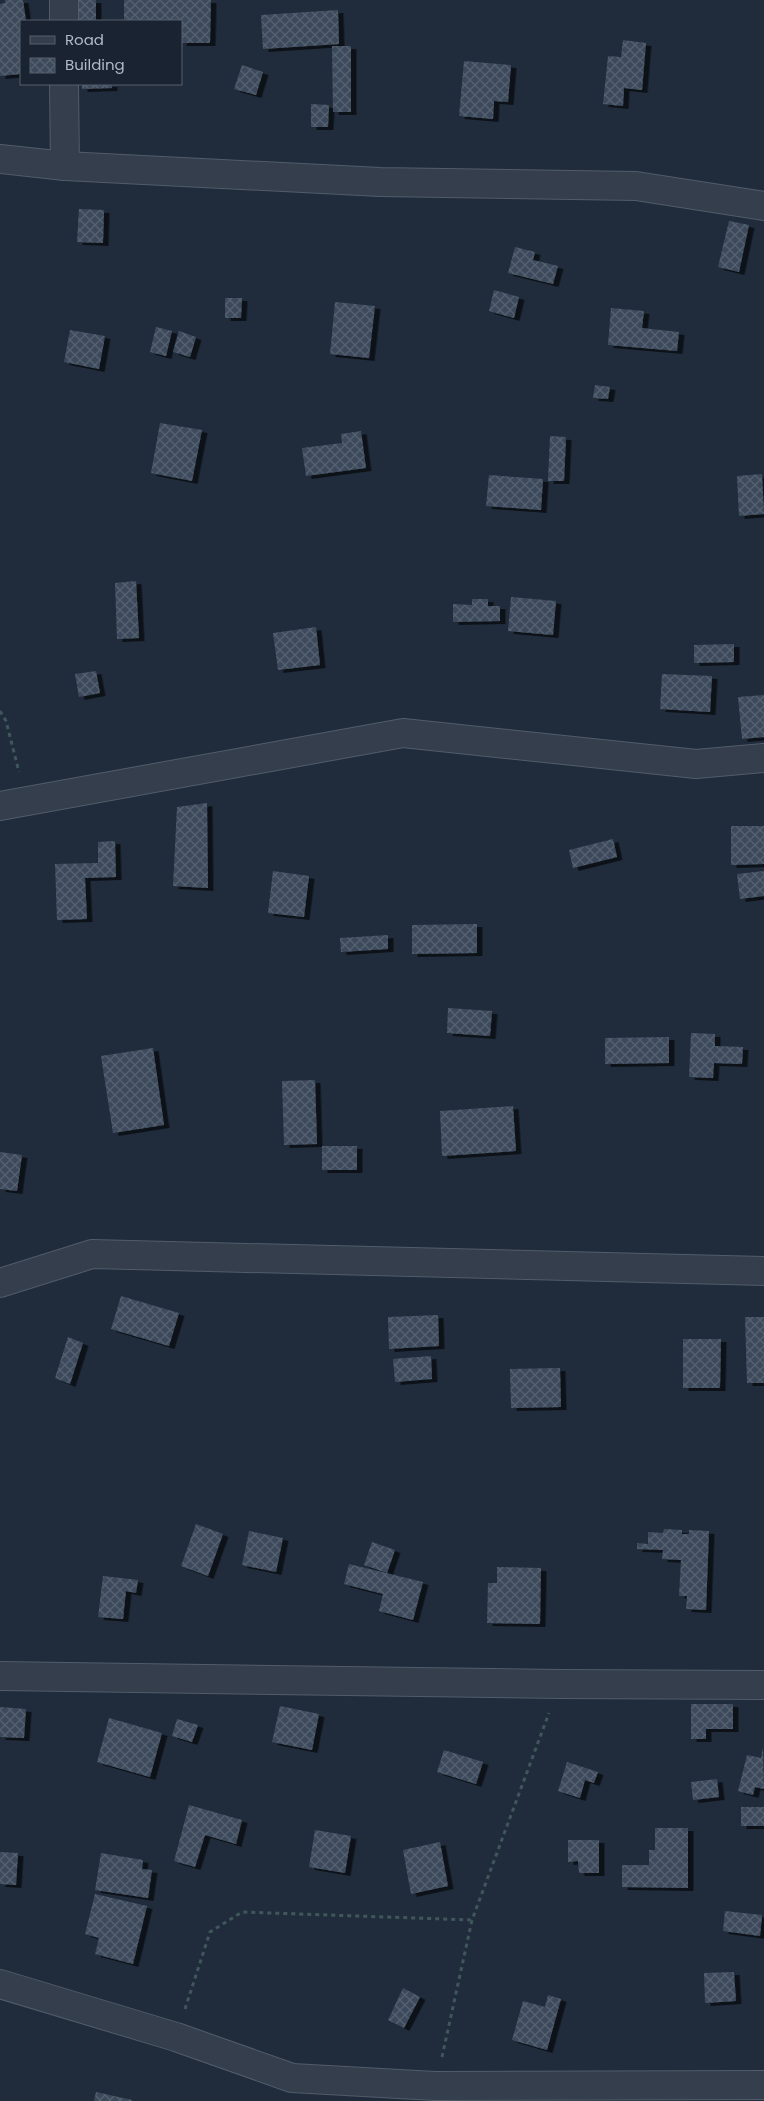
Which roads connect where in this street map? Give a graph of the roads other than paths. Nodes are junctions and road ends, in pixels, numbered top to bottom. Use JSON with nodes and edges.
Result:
{"nodes":[{"id":1,"x":64,"y":0,"type":"edge"},
{"id":2,"x":64,"y":20,"type":"edge"},
{"id":3,"x":64,"y":85,"type":"edge"},
{"id":4,"x":0,"y":159,"type":"edge"},
{"id":5,"x":65,"y":166,"type":"junction"},
{"id":6,"x":764,"y":206,"type":"edge"},
{"id":7,"x":764,"y":758,"type":"edge"},
{"id":8,"x":0,"y":806,"type":"edge"},
{"id":9,"x":764,"y":1271,"type":"edge"},
{"id":10,"x":0,"y":1284,"type":"edge"},
{"id":11,"x":0,"y":1676,"type":"edge"},
{"id":12,"x":764,"y":1685,"type":"edge"},
{"id":13,"x":0,"y":1984,"type":"edge"},
{"id":14,"x":764,"y":2085,"type":"edge"}],
"edges":[{"from":1,"to":2,"type":"street"},
{"from":3,"to":5,"type":"street"},
{"from":4,"to":5,"type":"street"},
{"from":5,"to":6,"type":"street"},
{"from":7,"to":8,"type":"street"},
{"from":9,"to":10,"type":"street"},
{"from":11,"to":12,"type":"street"},
{"from":13,"to":14,"type":"street"}]}
